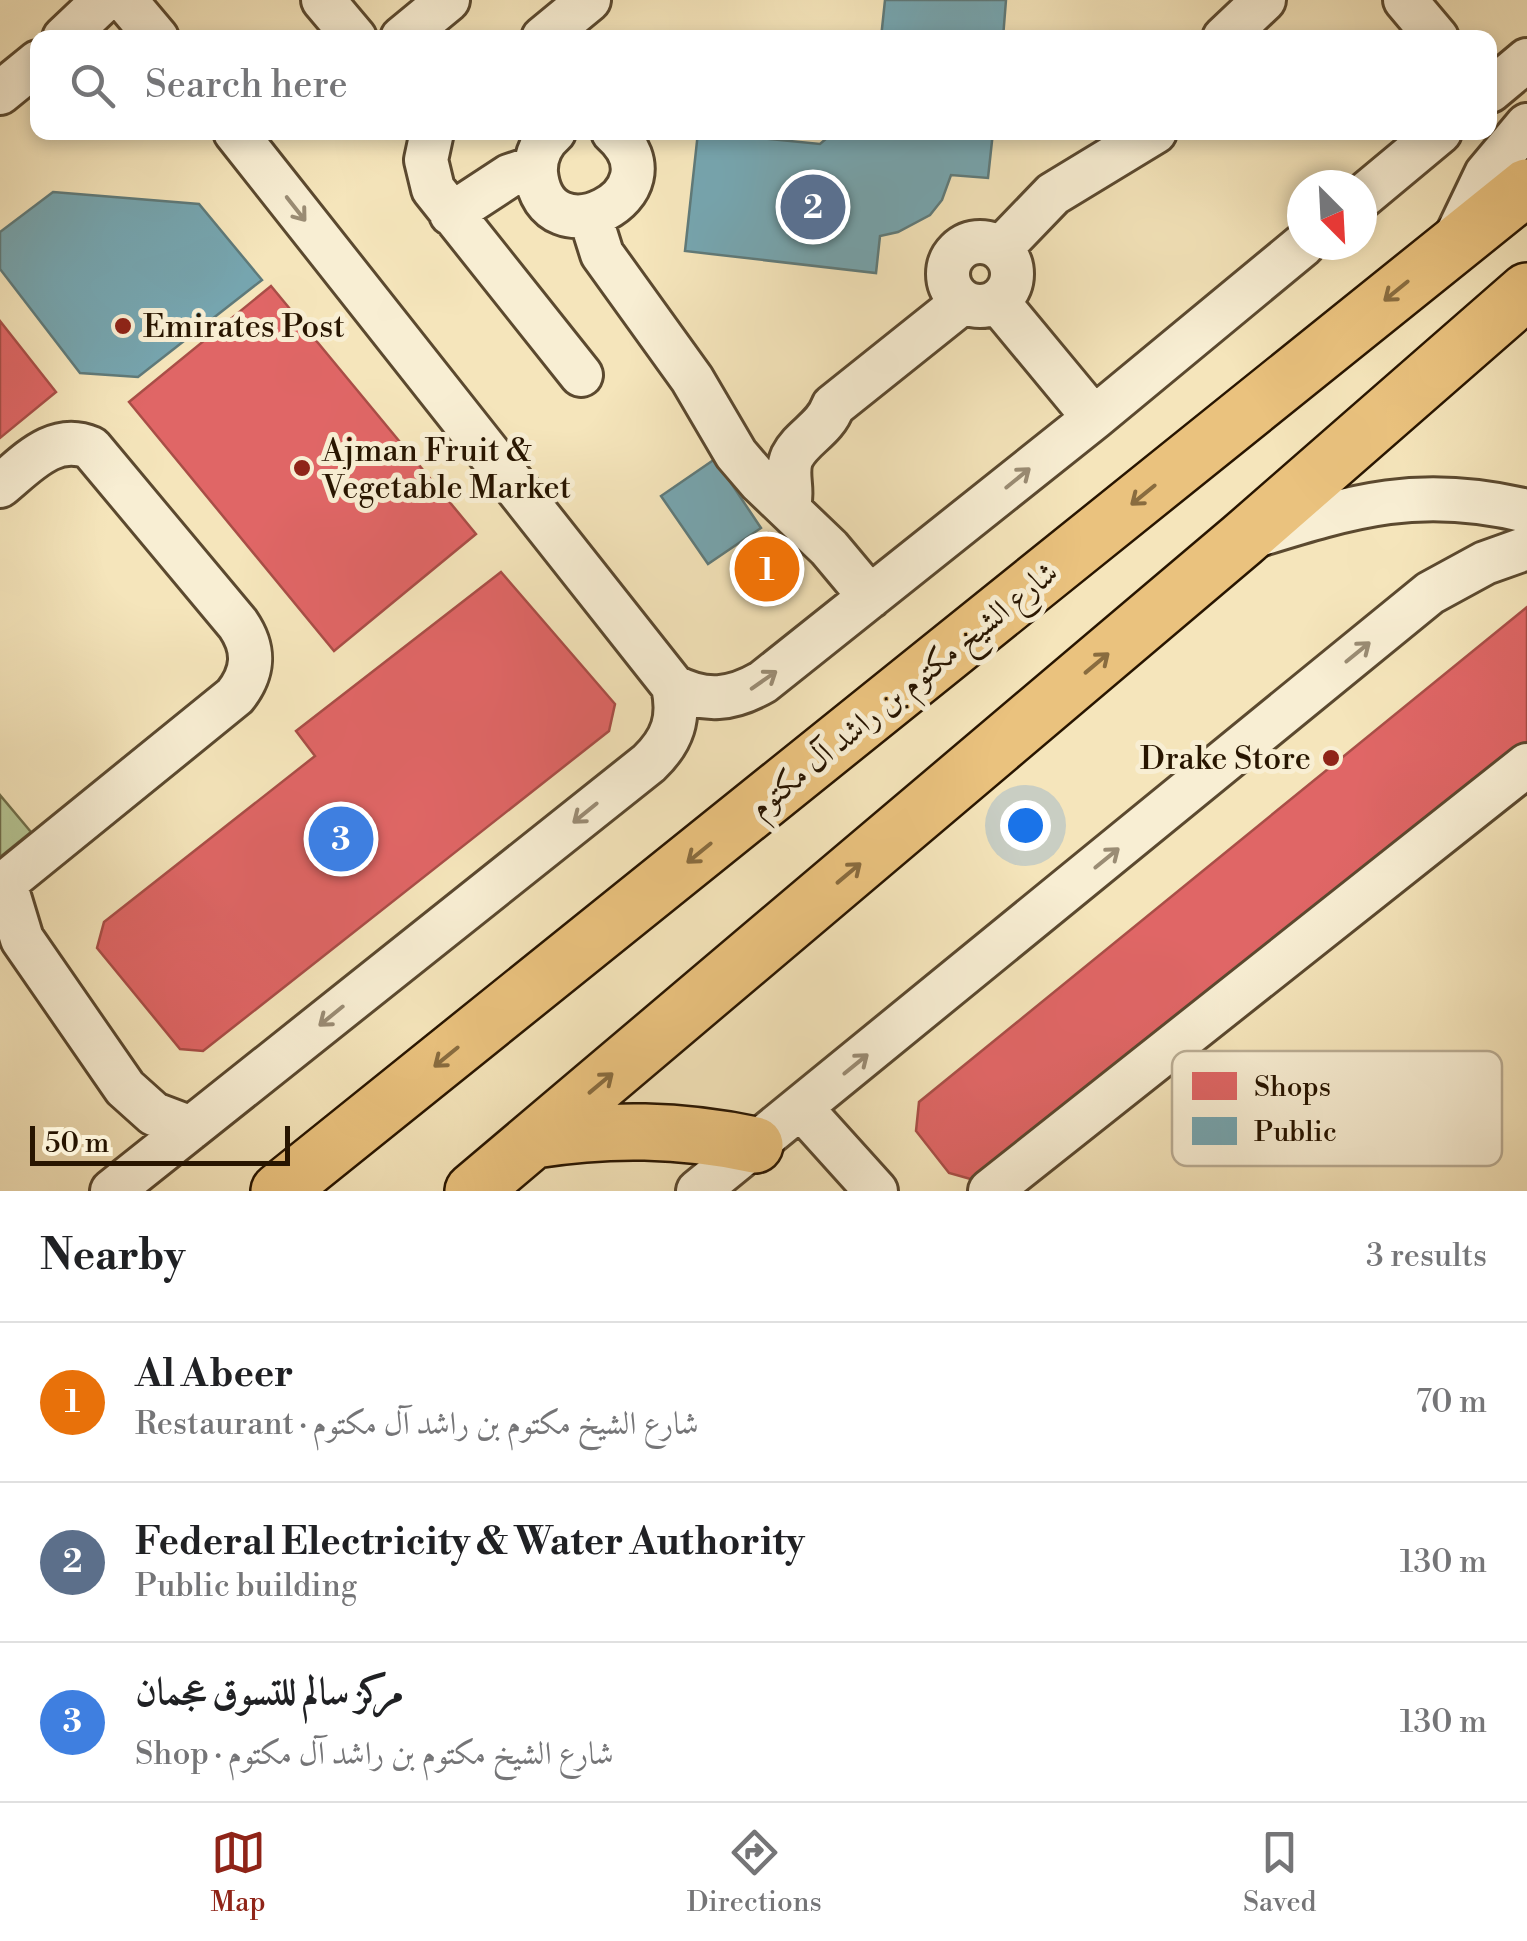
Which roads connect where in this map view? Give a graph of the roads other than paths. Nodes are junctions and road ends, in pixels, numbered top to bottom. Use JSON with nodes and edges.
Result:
{"nodes":[{"id":1,"x":104,"y":0,"type":"edge"},
{"id":2,"x":125,"y":0,"type":"edge"},
{"id":3,"x":323,"y":0,"type":"edge"},
{"id":4,"x":589,"y":0,"type":"edge"},
{"id":5,"x":1264,"y":0,"type":"edge"},
{"id":6,"x":1405,"y":0,"type":"edge"},
{"id":7,"x":72,"y":30,"type":"edge"},
{"id":8,"x":151,"y":30,"type":"edge"},
{"id":9,"x":348,"y":30,"type":"edge"},
{"id":10,"x":552,"y":30,"type":"edge"},
{"id":11,"x":1232,"y":30,"type":"edge"},
{"id":12,"x":1429,"y":30,"type":"edge"},
{"id":13,"x":1527,"y":60,"type":"edge"},
{"id":14,"x":30,"y":69,"type":"edge"},
{"id":15,"x":1497,"y":85,"type":"edge"},
{"id":16,"x":0,"y":93,"type":"edge"},
{"id":17,"x":1527,"y":125,"type":"edge"},
{"id":18,"x":241,"y":140,"type":"edge"},
{"id":19,"x":430,"y":140,"type":"edge"},
{"id":20,"x":619,"y":140,"type":"edge"},
{"id":21,"x":1142,"y":140,"type":"edge"},
{"id":22,"x":1430,"y":140,"type":"edge"},
{"id":23,"x":545,"y":150,"type":"edge"},
{"id":24,"x":1377,"y":184,"type":"edge"},
{"id":25,"x":1527,"y":187,"type":"edge"},
{"id":26,"x":451,"y":214,"type":"junction"},
{"id":27,"x":590,"y":216,"type":"junction"},
{"id":28,"x":1451,"y":246,"type":"junction"},
{"id":29,"x":1287,"y":259,"type":"edge"},
{"id":30,"x":1527,"y":291,"type":"edge"},
{"id":31,"x":980,"y":301,"type":"junction"},
{"id":32,"x":581,"y":375,"type":"dead end"},
{"id":33,"x":834,"y":406,"type":"junction"},
{"id":34,"x":1094,"y":418,"type":"junction"},
{"id":35,"x":717,"y":422,"type":"junction"},
{"id":36,"x":0,"y":486,"type":"edge"},
{"id":37,"x":788,"y":506,"type":"junction"},
{"id":38,"x":1527,"y":511,"type":"edge"},
{"id":39,"x":1242,"y":540,"type":"junction"},
{"id":40,"x":1527,"y":548,"type":"edge"},
{"id":41,"x":870,"y":597,"type":"junction"},
{"id":42,"x":674,"y":686,"type":"junction"},
{"id":43,"x":1527,"y":765,"type":"edge"},
{"id":44,"x":3,"y":885,"type":"edge"},
{"id":45,"x":802,"y":1109,"type":"junction"},
{"id":46,"x":191,"y":1128,"type":"junction"},
{"id":47,"x":534,"y":1140,"type":"junction"},
{"id":48,"x":756,"y":1145,"type":"junction"},
{"id":49,"x":112,"y":1191,"type":"edge"},
{"id":50,"x":279,"y":1191,"type":"edge"},
{"id":51,"x":473,"y":1191,"type":"edge"},
{"id":52,"x":698,"y":1191,"type":"edge"},
{"id":53,"x":876,"y":1191,"type":"edge"},
{"id":54,"x":990,"y":1191,"type":"edge"}],
"edges":[{"from":1,"to":7,"type":"street"},
{"from":2,"to":8,"type":"street"},
{"from":3,"to":9,"type":"street"},
{"from":4,"to":10,"type":"street"},
{"from":5,"to":11,"type":"street"},
{"from":6,"to":12,"type":"street"},
{"from":13,"to":15,"type":"street"},
{"from":14,"to":16,"type":"street"},
{"from":17,"to":28,"type":"street"},
{"from":18,"to":42,"type":"street","one_way":true},
{"from":19,"to":26,"type":"street"},
{"from":20,"to":27,"type":"street"},
{"from":21,"to":31,"type":"street"},
{"from":22,"to":24,"type":"street"},
{"from":23,"to":26,"type":"street"},
{"from":23,"to":27,"type":"street"},
{"from":25,"to":28,"type":"main road","name":"شارع الشيخ مكتوم بن راشد آل مكتوم"},
{"from":26,"to":32,"type":"street"},
{"from":27,"to":35,"type":"street"},
{"from":28,"to":50,"type":"main road","name":"شارع الشيخ مكتوم بن راشد آل مكتوم","one_way":true},
{"from":29,"to":34,"type":"street"},
{"from":30,"to":39,"type":"main road"},
{"from":31,"to":33,"type":"street"},
{"from":31,"to":34,"type":"street"},
{"from":33,"to":35,"type":"street"},
{"from":33,"to":37,"type":"street"},
{"from":41,"to":34,"type":"street","one_way":true},
{"from":35,"to":37,"type":"street"},
{"from":36,"to":44,"type":"street"},
{"from":37,"to":41,"type":"street"},
{"from":38,"to":39,"type":"street"},
{"from":47,"to":39,"type":"main road","one_way":true},
{"from":45,"to":40,"type":"street","one_way":true},
{"from":42,"to":41,"type":"street","one_way":true},
{"from":42,"to":46,"type":"street","one_way":true},
{"from":43,"to":54,"type":"street"},
{"from":44,"to":46,"type":"street"},
{"from":45,"to":48,"type":"street"},
{"from":45,"to":53,"type":"street"},
{"from":46,"to":49,"type":"street"},
{"from":47,"to":48,"type":"main road"},
{"from":47,"to":51,"type":"main road"},
{"from":48,"to":52,"type":"street"}]}
